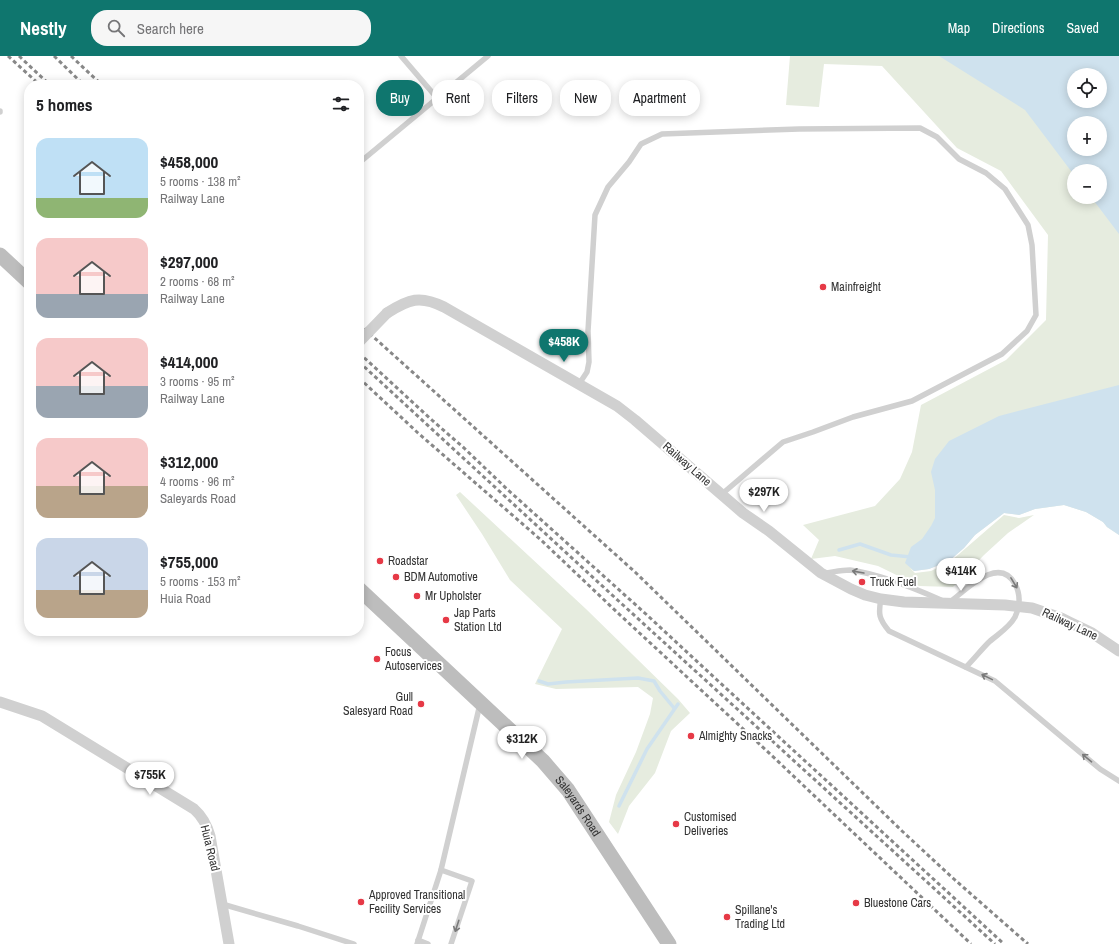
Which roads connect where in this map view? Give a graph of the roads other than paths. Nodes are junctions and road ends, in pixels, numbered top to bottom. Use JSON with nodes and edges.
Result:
{"nodes":[{"id":1,"x":402,"y":56,"type":"edge"},
{"id":2,"x":488,"y":56,"type":"edge"},
{"id":3,"x":459,"y":80,"type":"edge"},
{"id":4,"x":432,"y":92,"type":"edge"},
{"id":5,"x":432,"y":102,"type":"edge"},
{"id":6,"x":364,"y":159,"type":"edge"},
{"id":7,"x":0,"y":255,"type":"edge"},
{"id":8,"x":24,"y":277,"type":"edge"},
{"id":9,"x":364,"y":337,"type":"edge"},
{"id":10,"x":579,"y":384,"type":"junction"},
{"id":11,"x":722,"y":494,"type":"junction"},
{"id":12,"x":821,"y":573,"type":"junction"},
{"id":13,"x":364,"y":594,"type":"edge"},
{"id":14,"x":881,"y":599,"type":"junction"},
{"id":15,"x":948,"y":604,"type":"junction"},
{"id":16,"x":1019,"y":606,"type":"junction"},
{"id":17,"x":1119,"y":651,"type":"edge"},
{"id":18,"x":966,"y":667,"type":"junction"},
{"id":19,"x":0,"y":702,"type":"edge"},
{"id":20,"x":480,"y":702,"type":"junction"},
{"id":21,"x":1119,"y":781,"type":"edge"},
{"id":22,"x":441,"y":870,"type":"junction"},
{"id":23,"x":222,"y":904,"type":"junction"},
{"id":24,"x":417,"y":942,"type":"edge"},
{"id":25,"x":229,"y":944,"type":"edge"},
{"id":26,"x":354,"y":944,"type":"edge"},
{"id":27,"x":428,"y":944,"type":"edge"},
{"id":28,"x":451,"y":944,"type":"edge"},
{"id":29,"x":669,"y":944,"type":"edge"}],
"edges":[{"from":1,"to":4,"type":"lane"},
{"from":2,"to":3,"type":"lane"},
{"from":5,"to":6,"type":"lane"},
{"from":7,"to":8,"type":"main road"},
{"from":9,"to":10,"type":"street","name":"Railway Lane","bridge":true},
{"from":10,"to":11,"type":"street","name":"Railway Lane"},
{"from":10,"to":11,"type":"lane"},
{"from":11,"to":12,"type":"street","name":"Railway Lane"},
{"from":12,"to":14,"type":"street","name":"Railway Lane"},
{"from":15,"to":12,"type":"lane","one_way":true},
{"from":13,"to":20,"type":"main road","name":"Saleyards Road"},
{"from":14,"to":15,"type":"street","name":"Railway Lane"},
{"from":14,"to":18,"type":"lane"},
{"from":15,"to":16,"type":"street","name":"Railway Lane"},
{"from":15,"to":16,"type":"lane","one_way":true},
{"from":16,"to":17,"type":"street","name":"Railway Lane"},
{"from":16,"to":18,"type":"lane"},
{"from":21,"to":18,"type":"lane","one_way":true},
{"from":19,"to":23,"type":"street","name":"Huia Road"},
{"from":20,"to":22,"type":"lane"},
{"from":20,"to":29,"type":"main road","name":"Saleyards Road"},
{"from":22,"to":24,"type":"lane"},
{"from":22,"to":28,"type":"lane","one_way":true},
{"from":23,"to":25,"type":"street","name":"Huia Road"},
{"from":23,"to":26,"type":"lane"},
{"from":24,"to":27,"type":"lane"}]}
